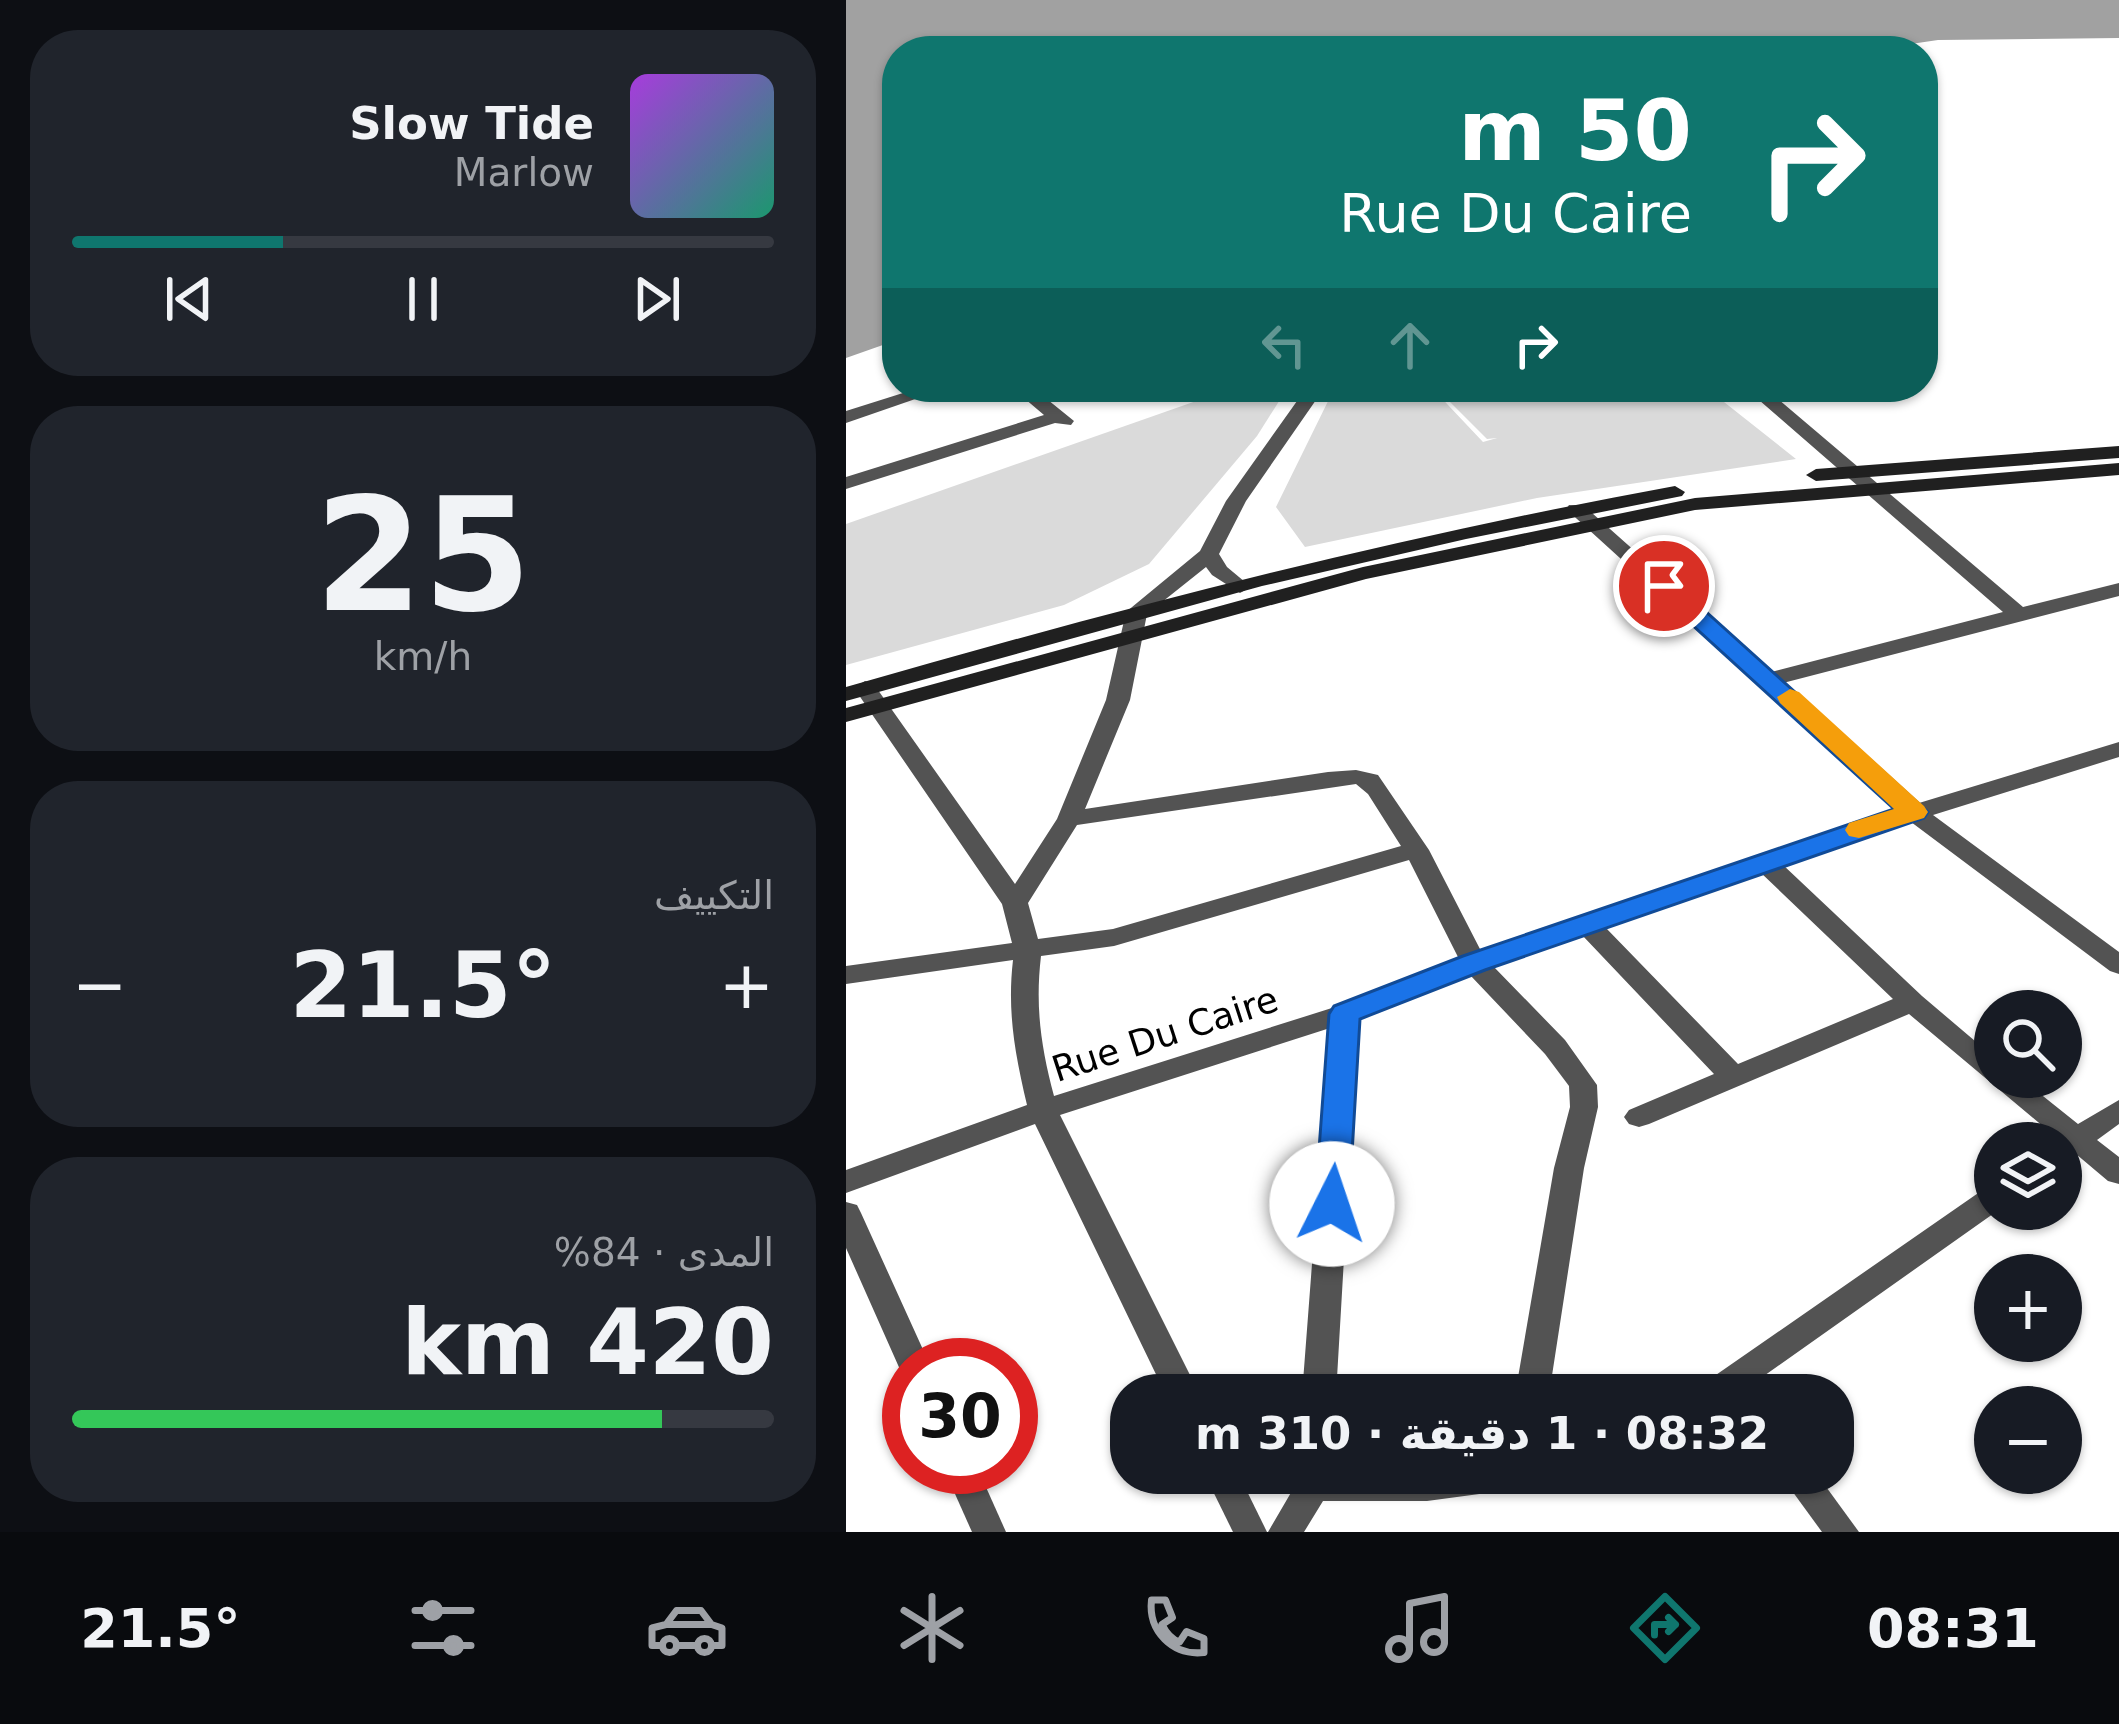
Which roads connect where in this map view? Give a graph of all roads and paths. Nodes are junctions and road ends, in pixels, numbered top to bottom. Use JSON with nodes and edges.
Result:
{"nodes":[{"id":1,"x":894,"y":402,"type":"edge"},
{"id":2,"x":1040,"y":402,"type":"edge"},
{"id":3,"x":1305,"y":402,"type":"edge"},
{"id":4,"x":1771,"y":402,"type":"edge"},
{"id":5,"x":846,"y":417,"type":"edge"},
{"id":6,"x":2119,"y":452,"type":"edge"},
{"id":7,"x":2119,"y":469,"type":"edge"},
{"id":8,"x":1864,"y":478,"type":"junction"},
{"id":9,"x":846,"y":483,"type":"edge"},
{"id":10,"x":1584,"y":516,"type":"junction"},
{"id":11,"x":1209,"y":554,"type":"junction"},
{"id":12,"x":1240,"y":586,"type":"junction"},
{"id":13,"x":2119,"y":589,"type":"edge"},
{"id":14,"x":2016,"y":612,"type":"junction"},
{"id":15,"x":1134,"y":623,"type":"junction"},
{"id":16,"x":1770,"y":679,"type":"junction"},
{"id":17,"x":863,"y":696,"type":"edge"},
{"id":18,"x":846,"y":715,"type":"edge"},
{"id":19,"x":2119,"y":749,"type":"edge"},
{"id":20,"x":1914,"y":812,"type":"junction"},
{"id":21,"x":1069,"y":819,"type":"junction"},
{"id":22,"x":1416,"y":850,"type":"junction"},
{"id":23,"x":1765,"y":862,"type":"junction"},
{"id":24,"x":1015,"y":903,"type":"junction"},
{"id":25,"x":1589,"y":926,"type":"junction"},
{"id":26,"x":1028,"y":951,"type":"junction"},
{"id":27,"x":1474,"y":963,"type":"junction"},
{"id":28,"x":2119,"y":964,"type":"edge"},
{"id":29,"x":846,"y":975,"type":"edge"},
{"id":30,"x":1912,"y":1002,"type":"junction"},
{"id":31,"x":1345,"y":1014,"type":"junction"},
{"id":32,"x":1974,"y":1055,"type":"edge"},
{"id":33,"x":1732,"y":1076,"type":"junction"},
{"id":34,"x":2021,"y":1098,"type":"edge"},
{"id":35,"x":1043,"y":1110,"type":"junction"},
{"id":36,"x":2119,"y":1110,"type":"edge"},
{"id":37,"x":1639,"y":1117,"type":"dead end"},
{"id":38,"x":2046,"y":1122,"type":"edge"},
{"id":39,"x":2082,"y":1136,"type":"edge"},
{"id":40,"x":2082,"y":1152,"type":"edge"},
{"id":41,"x":2119,"y":1173,"type":"edge"},
{"id":42,"x":846,"y":1182,"type":"edge"},
{"id":43,"x":1974,"y":1212,"type":"edge"},
{"id":44,"x":846,"y":1214,"type":"edge"},
{"id":45,"x":902,"y":1338,"type":"edge"},
{"id":46,"x":1173,"y":1374,"type":"edge"},
{"id":47,"x":1320,"y":1374,"type":"edge"},
{"id":48,"x":1535,"y":1374,"type":"edge"},
{"id":49,"x":1753,"y":1374,"type":"edge"},
{"id":50,"x":972,"y":1494,"type":"edge"},
{"id":51,"x":1231,"y":1494,"type":"edge"},
{"id":52,"x":1306,"y":1494,"type":"edge"},
{"id":53,"x":1812,"y":1494,"type":"edge"},
{"id":54,"x":989,"y":1532,"type":"edge"},
{"id":55,"x":1250,"y":1532,"type":"edge"},
{"id":56,"x":1285,"y":1532,"type":"edge"},
{"id":57,"x":1842,"y":1532,"type":"edge"}],
"edges":[{"from":1,"to":5,"type":"street"},
{"from":2,"to":9,"type":"street"},
{"from":3,"to":11,"type":"street"},
{"from":4,"to":8,"type":"street"},
{"from":6,"to":8,"type":"main road"},
{"from":7,"to":8,"type":"main road"},
{"from":8,"to":10,"type":"main road"},
{"from":8,"to":14,"type":"street"},
{"from":10,"to":12,"type":"main road"},
{"from":10,"to":15,"type":"main road"},
{"from":10,"to":16,"type":"street"},
{"from":11,"to":12,"type":"street"},
{"from":11,"to":15,"type":"street"},
{"from":12,"to":15,"type":"main road"},
{"from":13,"to":14,"type":"street"},
{"from":14,"to":16,"type":"street"},
{"from":15,"to":17,"type":"main road"},
{"from":15,"to":21,"type":"street"},
{"from":16,"to":20,"type":"street"},
{"from":17,"to":18,"type":"main road"},
{"from":17,"to":24,"type":"street"},
{"from":19,"to":20,"type":"street","name":"Rue Du Caire"},
{"from":20,"to":23,"type":"street","name":"Rue Du Caire"},
{"from":20,"to":28,"type":"street"},
{"from":21,"to":22,"type":"street"},
{"from":21,"to":24,"type":"street"},
{"from":22,"to":26,"type":"street"},
{"from":22,"to":27,"type":"street"},
{"from":23,"to":25,"type":"street","name":"Rue Du Caire"},
{"from":23,"to":30,"type":"street"},
{"from":24,"to":26,"type":"street"},
{"from":25,"to":27,"type":"street","name":"Rue Du Caire"},
{"from":25,"to":33,"type":"street"},
{"from":26,"to":29,"type":"street"},
{"from":26,"to":35,"type":"street"},
{"from":27,"to":31,"type":"street","name":"Rue Du Caire"},
{"from":27,"to":48,"type":"street"},
{"from":30,"to":32,"type":"street"},
{"from":30,"to":33,"type":"street"},
{"from":31,"to":35,"type":"street","name":"Rue Du Caire"},
{"from":31,"to":47,"type":"street"},
{"from":33,"to":37,"type":"street"},
{"from":34,"to":38,"type":"street"},
{"from":35,"to":42,"type":"street","name":"Rue Du Caire"},
{"from":35,"to":46,"type":"street"},
{"from":36,"to":39,"type":"street"},
{"from":40,"to":41,"type":"street"},
{"from":43,"to":49,"type":"street"},
{"from":44,"to":45,"type":"street"},
{"from":50,"to":54,"type":"street"},
{"from":51,"to":55,"type":"street"},
{"from":52,"to":56,"type":"street"},
{"from":53,"to":57,"type":"street"}]}
